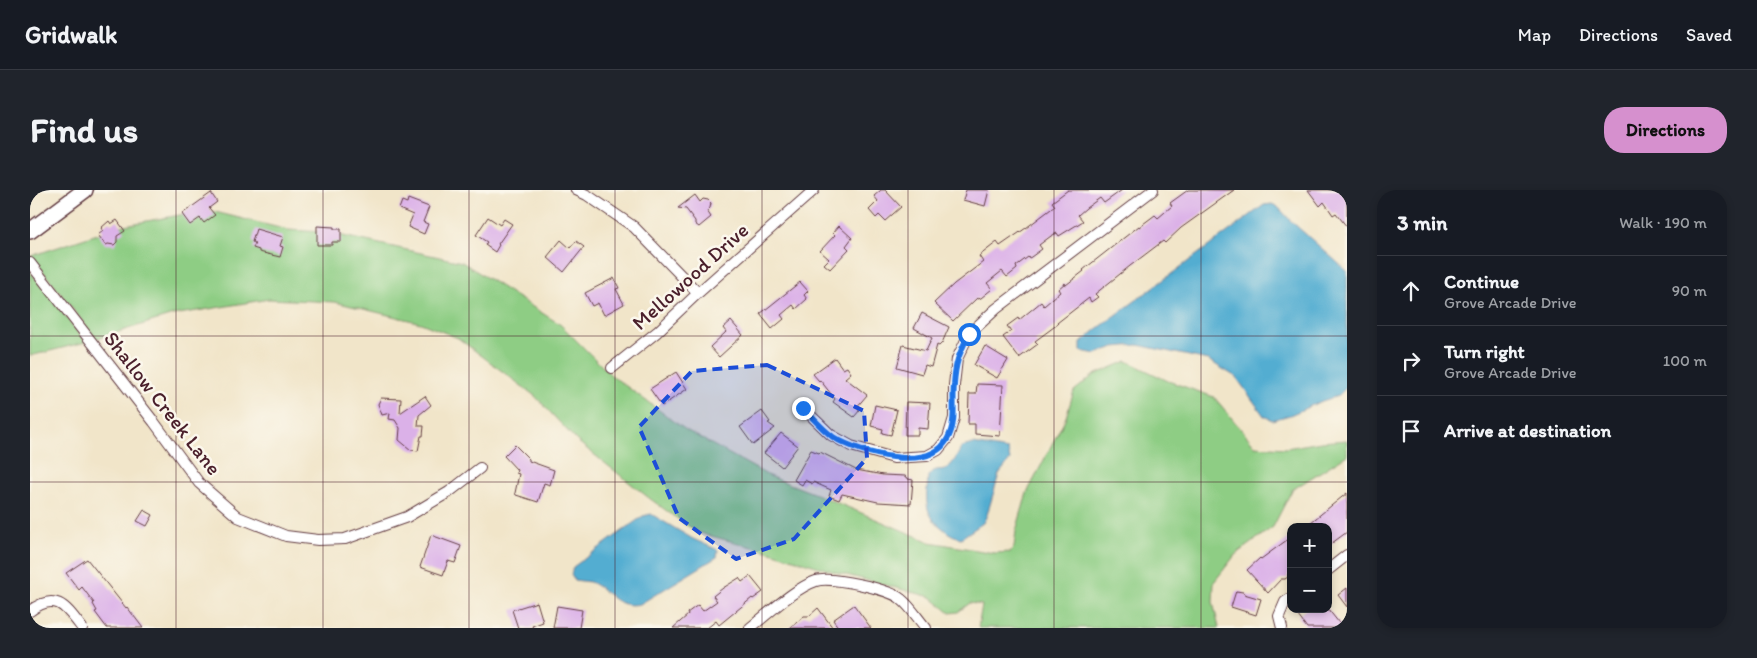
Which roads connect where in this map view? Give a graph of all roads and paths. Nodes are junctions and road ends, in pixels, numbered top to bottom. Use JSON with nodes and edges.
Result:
{"nodes":[{"id":1,"x":85,"y":190,"type":"edge"},
{"id":2,"x":576,"y":190,"type":"edge"},
{"id":3,"x":814,"y":190,"type":"edge"},
{"id":4,"x":1153,"y":190,"type":"edge"},
{"id":5,"x":30,"y":231,"type":"edge"},
{"id":6,"x":30,"y":263,"type":"edge"},
{"id":7,"x":698,"y":293,"type":"junction"},
{"id":8,"x":612,"y":368,"type":"dead end"},
{"id":9,"x":803,"y":408,"type":"dead end"},
{"id":10,"x":480,"y":468,"type":"dead end"},
{"id":11,"x":1347,"y":555,"type":"edge"},
{"id":12,"x":1331,"y":568,"type":"edge"},
{"id":13,"x":1287,"y":601,"type":"edge"},
{"id":14,"x":30,"y":611,"type":"edge"},
{"id":15,"x":82,"y":628,"type":"edge"},
{"id":16,"x":750,"y":628,"type":"edge"},
{"id":17,"x":926,"y":628,"type":"edge"},
{"id":18,"x":1282,"y":628,"type":"edge"}],
"edges":[{"from":1,"to":5,"type":"street"},
{"from":2,"to":7,"type":"street"},
{"from":3,"to":7,"type":"street","name":"Mellowood Drive"},
{"from":4,"to":9,"type":"street"},
{"from":6,"to":10,"type":"street","name":"Shallow Creek Lane"},
{"from":7,"to":8,"type":"street","name":"Mellowood Drive"},
{"from":11,"to":12,"type":"street"},
{"from":13,"to":18,"type":"street"},
{"from":14,"to":15,"type":"street"},
{"from":16,"to":17,"type":"street"}]}
